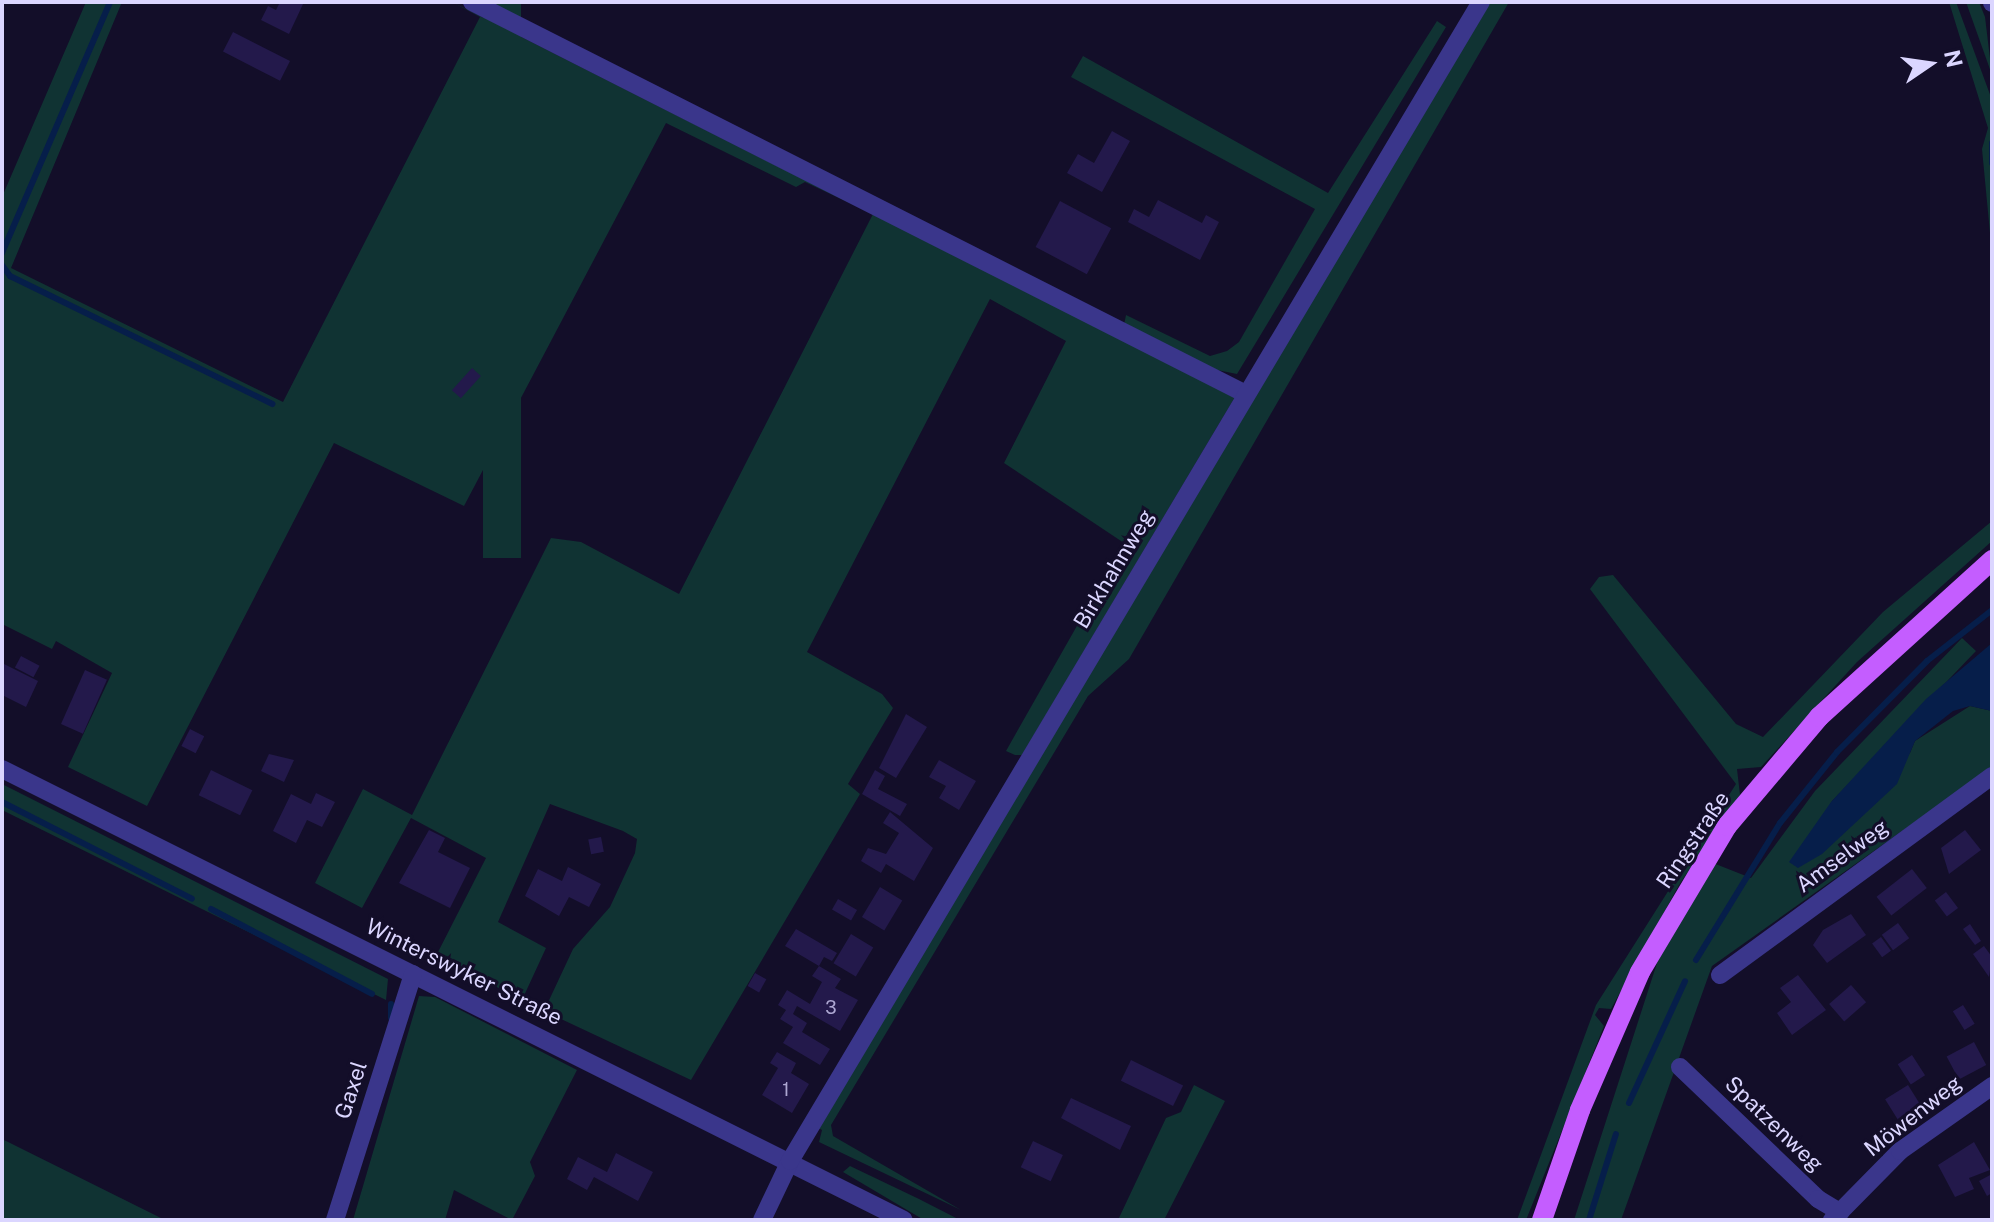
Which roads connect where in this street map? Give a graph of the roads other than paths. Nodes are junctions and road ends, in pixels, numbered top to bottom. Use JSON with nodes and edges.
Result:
{"nodes":[{"id":1,"x":472,"y":2,"type":"edge"},
{"id":2,"x":1481,"y":2,"type":"edge"},
{"id":3,"x":1246,"y":394,"type":"junction"},
{"id":4,"x":1992,"y":560,"type":"edge"},
{"id":5,"x":2,"y":769,"type":"edge"},
{"id":6,"x":1992,"y":776,"type":"edge"},
{"id":7,"x":413,"y":974,"type":"junction"},
{"id":8,"x":1720,"y":975,"type":"dead end"},
{"id":9,"x":1680,"y":1067,"type":"dead end"},
{"id":10,"x":1992,"y":1086,"type":"edge"},
{"id":11,"x":790,"y":1161,"type":"junction"},
{"id":12,"x":1836,"y":1216,"type":"edge"},
{"id":13,"x":335,"y":1220,"type":"edge"},
{"id":14,"x":762,"y":1220,"type":"edge"},
{"id":15,"x":904,"y":1220,"type":"edge"},
{"id":16,"x":1542,"y":1220,"type":"edge"}],
"edges":[{"from":1,"to":3,"type":"street"},
{"from":2,"to":3,"type":"street","name":"Birkhahnweg"},
{"from":3,"to":11,"type":"street","name":"Birkhahnweg"},
{"from":4,"to":16,"type":"main road","name":"Ringstraße"},
{"from":5,"to":7,"type":"street","name":"Winterswyker Straße"},
{"from":6,"to":8,"type":"street","name":"Amselweg"},
{"from":7,"to":11,"type":"street","name":"Winterswyker Straße"},
{"from":7,"to":13,"type":"street","name":"Gaxel"},
{"from":9,"to":12,"type":"street","name":"Spatzenweg"},
{"from":10,"to":12,"type":"street","name":"Möwenweg"},
{"from":11,"to":14,"type":"street","name":"Birkhahnweg"},
{"from":11,"to":15,"type":"street","name":"Winterswyker Straße"}]}
